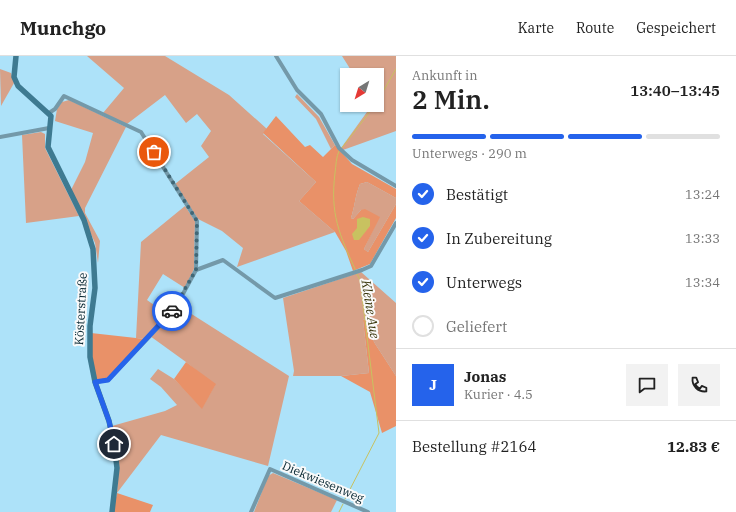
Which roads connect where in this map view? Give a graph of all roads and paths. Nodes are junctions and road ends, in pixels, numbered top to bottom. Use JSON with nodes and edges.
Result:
{"nodes":[{"id":1,"x":16,"y":56,"type":"edge"},
{"id":2,"x":276,"y":56,"type":"edge"},
{"id":3,"x":49,"y":113,"type":"junction"},
{"id":4,"x":49,"y":128,"type":"junction"},
{"id":5,"x":0,"y":137,"type":"edge"},
{"id":6,"x":396,"y":186,"type":"edge"},
{"id":7,"x":396,"y":223,"type":"edge"},
{"id":8,"x":196,"y":270,"type":"junction"},
{"id":9,"x":95,"y":382,"type":"junction"},
{"id":10,"x":112,"y":512,"type":"edge"},
{"id":11,"x":251,"y":512,"type":"edge"},
{"id":12,"x":368,"y":512,"type":"edge"}],
"edges":[{"from":1,"to":3,"type":"main road"},
{"from":2,"to":6,"type":"street"},
{"from":3,"to":4,"type":"main road","name":"Kösterstraße"},
{"from":3,"to":8,"type":"street"},
{"from":4,"to":5,"type":"street"},
{"from":4,"to":9,"type":"main road","name":"Kösterstraße"},
{"from":7,"to":8,"type":"street"},
{"from":8,"to":9,"type":"street"},
{"from":9,"to":10,"type":"main road","name":"Kösterstraße"},
{"from":11,"to":12,"type":"street","name":"Diekwiesenweg"}]}
